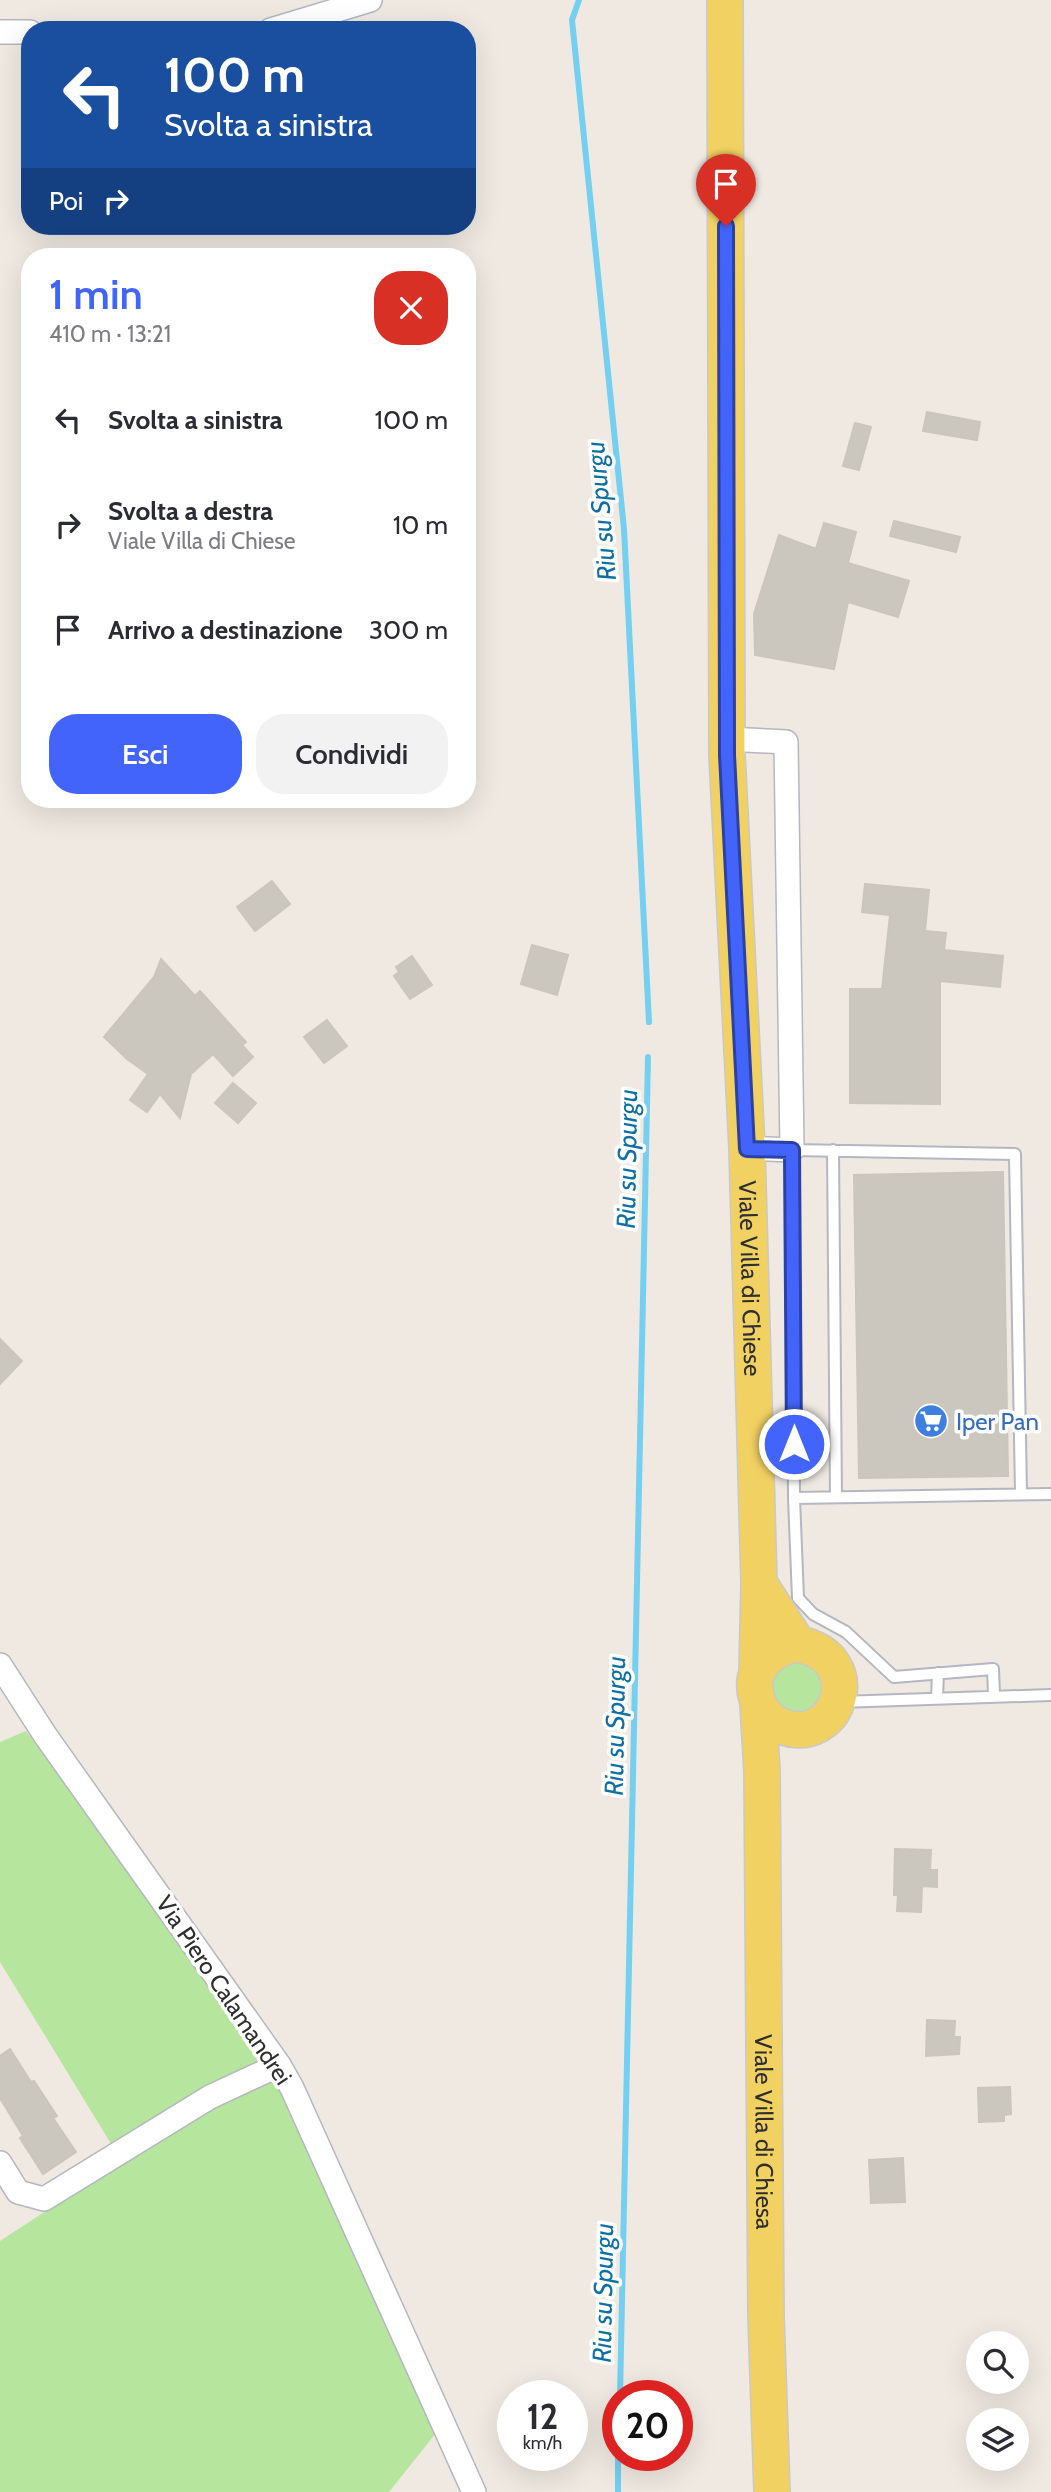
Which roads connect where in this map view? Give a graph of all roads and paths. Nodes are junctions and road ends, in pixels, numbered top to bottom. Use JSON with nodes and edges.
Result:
{"nodes":[{"id":1,"x":370,"y":0,"type":"edge"},
{"id":2,"x":724,"y":3,"type":"edge"},
{"id":3,"x":313,"y":9,"type":"edge"},
{"id":4,"x":289,"y":21,"type":"edge"},
{"id":5,"x":0,"y":32,"type":"edge"},
{"id":6,"x":21,"y":32,"type":"edge"},
{"id":7,"x":727,"y":739,"type":"junction"},
{"id":8,"x":747,"y":1149,"type":"junction"},
{"id":9,"x":792,"y":1150,"type":"junction"},
{"id":10,"x":834,"y":1150,"type":"junction"},
{"id":11,"x":1021,"y":1494,"type":"junction"},
{"id":12,"x":1051,"y":1494,"type":"edge"},
{"id":13,"x":836,"y":1497,"type":"junction"},
{"id":14,"x":794,"y":1498,"type":"junction"},
{"id":15,"x":759,"y":1583,"type":"junction"},
{"id":16,"x":798,"y":1644,"type":"junction"},
{"id":17,"x":0,"y":1665,"type":"edge"},
{"id":18,"x":938,"y":1673,"type":"junction"},
{"id":19,"x":758,"y":1689,"type":"junction"},
{"id":20,"x":994,"y":1695,"type":"junction"},
{"id":21,"x":1051,"y":1695,"type":"edge"},
{"id":22,"x":937,"y":1698,"type":"junction"},
{"id":23,"x":838,"y":1702,"type":"junction"},
{"id":24,"x":792,"y":1730,"type":"junction"},
{"id":25,"x":762,"y":1771,"type":"junction"},
{"id":26,"x":279,"y":2065,"type":"junction"},
{"id":27,"x":0,"y":2162,"type":"edge"},
{"id":28,"x":474,"y":2492,"type":"edge"},
{"id":29,"x":772,"y":2492,"type":"edge"}],
"edges":[{"from":1,"to":3,"type":"street"},
{"from":2,"to":7,"type":"main road","name":"Viale Villa di Chiese"},
{"from":3,"to":4,"type":"street"},
{"from":5,"to":6,"type":"street"},
{"from":7,"to":8,"type":"main road","name":"Viale Villa di Chiese"},
{"from":7,"to":9,"type":"street"},
{"from":8,"to":9,"type":"street"},
{"from":8,"to":15,"type":"main road","name":"Viale Villa di Chiese"},
{"from":9,"to":10,"type":"lane"},
{"from":9,"to":14,"type":"lane"},
{"from":10,"to":11,"type":"lane"},
{"from":10,"to":13,"type":"lane"},
{"from":11,"to":12,"type":"lane"},
{"from":11,"to":13,"type":"lane"},
{"from":13,"to":14,"type":"lane"},
{"from":14,"to":18,"type":"lane"},
{"from":15,"to":16,"type":"main road"},
{"from":15,"to":19,"type":"main road","name":"Viale Villa di Chiesa"},
{"from":16,"to":19,"type":"main road"},
{"from":16,"to":23,"type":"main road"},
{"from":17,"to":26,"type":"street","name":"Via Piero Calamandrei"},
{"from":18,"to":20,"type":"lane"},
{"from":18,"to":22,"type":"lane"},
{"from":19,"to":24,"type":"main road"},
{"from":19,"to":25,"type":"main road","name":"Viale Villa di Chiesa"},
{"from":20,"to":21,"type":"lane"},
{"from":20,"to":22,"type":"lane"},
{"from":22,"to":23,"type":"lane"},
{"from":23,"to":24,"type":"main road"},
{"from":24,"to":25,"type":"main road"},
{"from":25,"to":29,"type":"main road","name":"Viale Villa di Chiesa"},
{"from":26,"to":27,"type":"street"},
{"from":26,"to":28,"type":"street","name":"Via Piero Calamandrei"}]}
